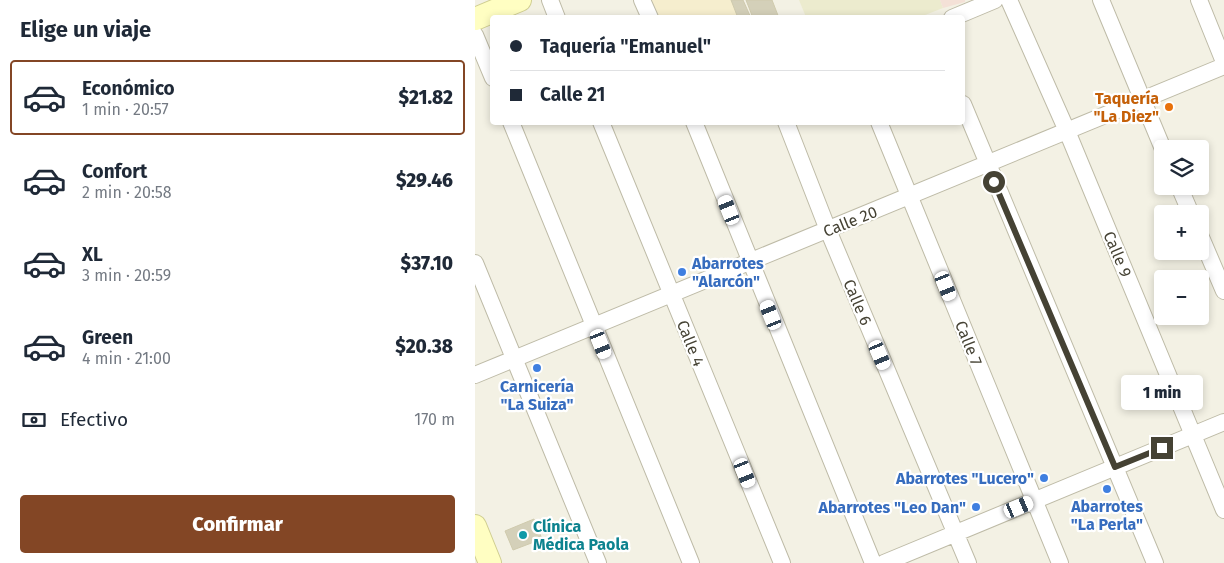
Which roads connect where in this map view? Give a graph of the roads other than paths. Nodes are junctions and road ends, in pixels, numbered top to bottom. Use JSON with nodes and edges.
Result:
{"nodes":[{"id":1,"x":520,"y":0,"type":"edge"},
{"id":2,"x":550,"y":0,"type":"edge"},
{"id":3,"x":642,"y":0,"type":"edge"},
{"id":4,"x":995,"y":0,"type":"edge"},
{"id":5,"x":1009,"y":0,"type":"edge"},
{"id":6,"x":1101,"y":0,"type":"edge"},
{"id":7,"x":1199,"y":0,"type":"edge"},
{"id":8,"x":556,"y":15,"type":"edge"},
{"id":9,"x":649,"y":15,"type":"edge"},
{"id":10,"x":959,"y":15,"type":"edge"},
{"id":11,"x":475,"y":19,"type":"edge"},
{"id":12,"x":475,"y":35,"type":"edge"},
{"id":13,"x":1224,"y":62,"type":"edge"},
{"id":14,"x":1224,"y":66,"type":"edge"},
{"id":15,"x":490,"y":71,"type":"edge"},
{"id":16,"x":1142,"y":100,"type":"junction"},
{"id":17,"x":965,"y":109,"type":"edge"},
{"id":18,"x":512,"y":125,"type":"edge"},
{"id":19,"x":602,"y":125,"type":"edge"},
{"id":20,"x":695,"y":125,"type":"edge"},
{"id":21,"x":787,"y":125,"type":"edge"},
{"id":22,"x":880,"y":125,"type":"edge"},
{"id":23,"x":1067,"y":131,"type":"junction"},
{"id":24,"x":1159,"y":140,"type":"edge"},
{"id":25,"x":987,"y":164,"type":"junction"},
{"id":26,"x":909,"y":196,"type":"junction"},
{"id":27,"x":828,"y":230,"type":"junction"},
{"id":28,"x":1209,"y":256,"type":"edge"},
{"id":29,"x":749,"y":262,"type":"junction"},
{"id":30,"x":475,"y":263,"type":"edge"},
{"id":31,"x":1224,"y":291,"type":"edge"},
{"id":32,"x":671,"y":294,"type":"junction"},
{"id":33,"x":594,"y":326,"type":"junction"},
{"id":34,"x":514,"y":359,"type":"junction"},
{"id":35,"x":475,"y":375,"type":"edge"},
{"id":36,"x":1224,"y":422,"type":"edge"},
{"id":37,"x":1193,"y":435,"type":"junction"},
{"id":38,"x":1115,"y":467,"type":"junction"},
{"id":39,"x":1035,"y":500,"type":"junction"},
{"id":40,"x":1224,"y":510,"type":"edge"},
{"id":41,"x":475,"y":526,"type":"edge"},
{"id":42,"x":956,"y":533,"type":"junction"},
{"id":43,"x":490,"y":563,"type":"edge"},
{"id":44,"x":598,"y":563,"type":"edge"},
{"id":45,"x":691,"y":563,"type":"edge"},
{"id":46,"x":782,"y":563,"type":"edge"},
{"id":47,"x":873,"y":563,"type":"edge"},
{"id":48,"x":884,"y":563,"type":"edge"},
{"id":49,"x":968,"y":563,"type":"edge"},
{"id":50,"x":1060,"y":563,"type":"edge"},
{"id":51,"x":1155,"y":563,"type":"edge"}],
"edges":[{"from":1,"to":11,"type":"street"},
{"from":2,"to":8,"type":"street"},
{"from":3,"to":9,"type":"street"},
{"from":4,"to":10,"type":"street"},
{"from":5,"to":23,"type":"street","name":"Calle 9"},
{"from":6,"to":16,"type":"street"},
{"from":7,"to":13,"type":"street"},
{"from":12,"to":15,"type":"street"},
{"from":14,"to":16,"type":"street","name":"Calle 20"},
{"from":16,"to":23,"type":"street","name":"Calle 20"},
{"from":16,"to":24,"type":"street"},
{"from":17,"to":25,"type":"street"},
{"from":18,"to":33,"type":"street"},
{"from":19,"to":32,"type":"street","name":"Calle 4"},
{"from":20,"to":29,"type":"street"},
{"from":21,"to":27,"type":"street","name":"Calle 6"},
{"from":22,"to":26,"type":"street","name":"Calle 7"},
{"from":23,"to":25,"type":"street","name":"Calle 20"},
{"from":23,"to":37,"type":"street","name":"Calle 9"},
{"from":25,"to":26,"type":"street","name":"Calle 20"},
{"from":25,"to":38,"type":"street"},
{"from":26,"to":27,"type":"street","name":"Calle 20"},
{"from":26,"to":39,"type":"street","name":"Calle 7"},
{"from":27,"to":29,"type":"street","name":"Calle 20"},
{"from":27,"to":42,"type":"street","name":"Calle 6"},
{"from":28,"to":31,"type":"street"},
{"from":29,"to":32,"type":"street","name":"Calle 20"},
{"from":29,"to":47,"type":"street"},
{"from":30,"to":34,"type":"street"},
{"from":32,"to":33,"type":"street","name":"Calle 20"},
{"from":32,"to":46,"type":"street","name":"Calle 4"},
{"from":33,"to":34,"type":"street","name":"Calle 20"},
{"from":33,"to":45,"type":"street"},
{"from":34,"to":35,"type":"street","name":"Calle 20"},
{"from":34,"to":44,"type":"street"},
{"from":36,"to":37,"type":"street"},
{"from":37,"to":38,"type":"street"},
{"from":37,"to":40,"type":"street","name":"Calle 9"},
{"from":38,"to":39,"type":"street"},
{"from":38,"to":51,"type":"street"},
{"from":39,"to":42,"type":"street"},
{"from":39,"to":50,"type":"street","name":"Calle 7"},
{"from":41,"to":43,"type":"street"},
{"from":42,"to":48,"type":"street"},
{"from":42,"to":49,"type":"street","name":"Calle 6"}]}
